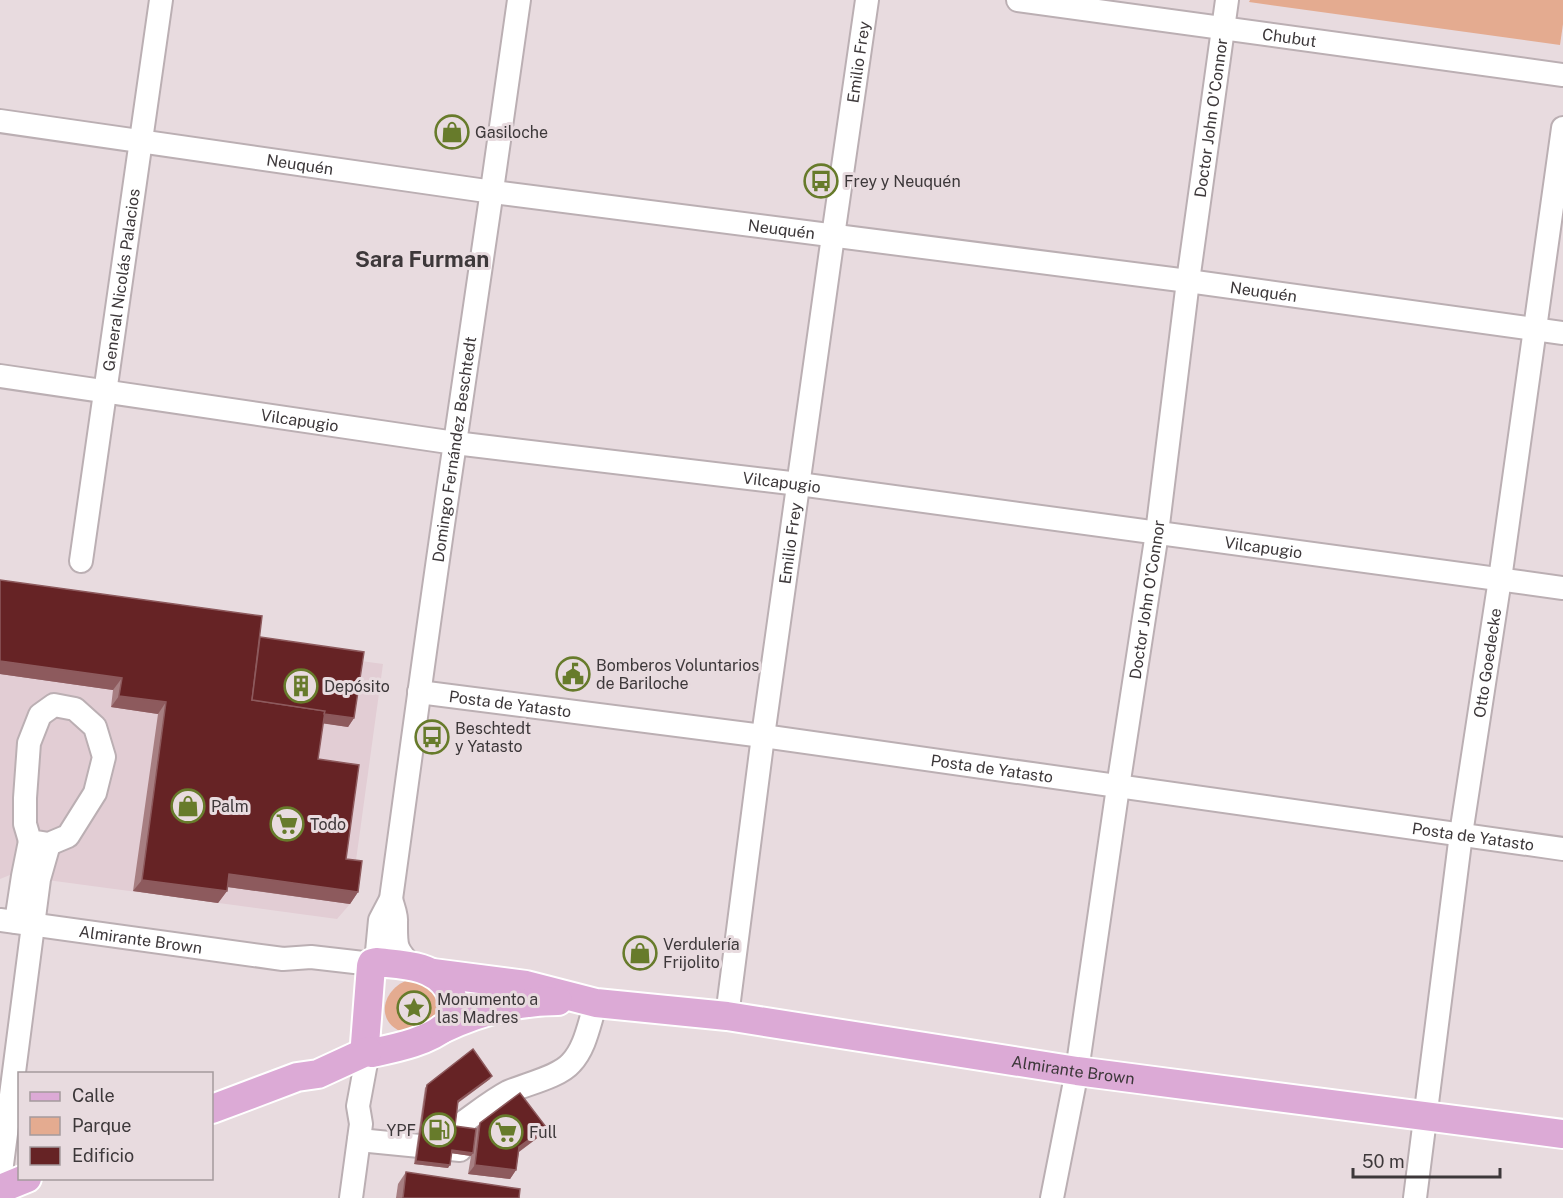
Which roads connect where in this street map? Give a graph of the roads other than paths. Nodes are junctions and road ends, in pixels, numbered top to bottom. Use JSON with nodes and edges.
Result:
{"nodes":[{"id":1,"x":160,"y":0,"type":"edge"},
{"id":2,"x":519,"y":0,"type":"edge"},
{"id":3,"x":867,"y":0,"type":"edge"},
{"id":4,"x":1018,"y":0,"type":"edge"},
{"id":5,"x":1227,"y":0,"type":"edge"},
{"id":6,"x":1223,"y":28,"type":"junction"},
{"id":7,"x":1563,"y":75,"type":"edge"},
{"id":8,"x":0,"y":121,"type":"edge"},
{"id":9,"x":1563,"y":128,"type":"edge"},
{"id":10,"x":141,"y":140,"type":"junction"},
{"id":11,"x":493,"y":192,"type":"junction"},
{"id":12,"x":833,"y":236,"type":"junction"},
{"id":13,"x":1188,"y":281,"type":"junction"},
{"id":14,"x":1536,"y":329,"type":"junction"},
{"id":15,"x":1563,"y":333,"type":"edge"},
{"id":16,"x":0,"y":376,"type":"edge"},
{"id":17,"x":105,"y":391,"type":"junction"},
{"id":18,"x":455,"y":443,"type":"junction"},
{"id":19,"x":799,"y":484,"type":"junction"},
{"id":20,"x":1157,"y":533,"type":"junction"},
{"id":21,"x":81,"y":561,"type":"dead end"},
{"id":22,"x":1500,"y":579,"type":"junction"},
{"id":23,"x":1563,"y":588,"type":"edge"},
{"id":24,"x":419,"y":692,"type":"junction"},
{"id":25,"x":763,"y":736,"type":"junction"},
{"id":26,"x":1118,"y":787,"type":"junction"},
{"id":27,"x":1461,"y":834,"type":"junction"},
{"id":28,"x":40,"y":843,"type":"junction"},
{"id":29,"x":1563,"y":849,"type":"edge"},
{"id":30,"x":391,"y":899,"type":"junction"},
{"id":31,"x":16,"y":923,"type":"edge"},
{"id":32,"x":283,"y":959,"type":"junction"},
{"id":33,"x":374,"y":963,"type":"junction"},
{"id":34,"x":422,"y":969,"type":"junction"},
{"id":35,"x":369,"y":994,"type":"junction"},
{"id":36,"x":590,"y":1002,"type":"junction"},
{"id":37,"x":727,"y":1016,"type":"junction"},
{"id":38,"x":442,"y":1029,"type":"junction"},
{"id":39,"x":405,"y":1046,"type":"junction"},
{"id":40,"x":367,"y":1047,"type":"junction"},
{"id":41,"x":1077,"y":1071,"type":"junction"},
{"id":42,"x":213,"y":1109,"type":"edge"},
{"id":43,"x":1425,"y":1117,"type":"junction"},
{"id":44,"x":360,"y":1132,"type":"junction"},
{"id":45,"x":1563,"y":1134,"type":"edge"},
{"id":46,"x":0,"y":1180,"type":"edge"},
{"id":47,"x":24,"y":1180,"type":"edge"},
{"id":48,"x":0,"y":1189,"type":"edge"},
{"id":49,"x":351,"y":1198,"type":"edge"},
{"id":50,"x":1052,"y":1198,"type":"edge"},
{"id":51,"x":1415,"y":1198,"type":"edge"}],
"edges":[{"from":1,"to":10,"type":"street","name":"General Nicolás Palacios"},
{"from":2,"to":11,"type":"street","name":"Domingo Fernández Beschtedt"},
{"from":3,"to":12,"type":"street","name":"Emilio Frey"},
{"from":4,"to":6,"type":"street","name":"Chubut"},
{"from":5,"to":6,"type":"street","name":"Doctor John O'Connor"},
{"from":6,"to":7,"type":"street","name":"Chubut"},
{"from":6,"to":13,"type":"street","name":"Doctor John O'Connor"},
{"from":8,"to":10,"type":"street","name":"Neuquén"},
{"from":9,"to":14,"type":"street","name":"Otto Goedecke"},
{"from":10,"to":11,"type":"street","name":"Neuquén"},
{"from":10,"to":17,"type":"street","name":"General Nicolás Palacios"},
{"from":11,"to":12,"type":"street","name":"Neuquén"},
{"from":11,"to":18,"type":"street","name":"Domingo Fernández Beschtedt"},
{"from":12,"to":13,"type":"street","name":"Neuquén"},
{"from":12,"to":19,"type":"street","name":"Emilio Frey"},
{"from":13,"to":14,"type":"street","name":"Neuquén"},
{"from":13,"to":20,"type":"street","name":"Doctor John O'Connor"},
{"from":14,"to":15,"type":"street","name":"Neuquén"},
{"from":14,"to":22,"type":"street","name":"Otto Goedecke"},
{"from":16,"to":17,"type":"street","name":"Vilcapugio"},
{"from":17,"to":18,"type":"street","name":"Vilcapugio"},
{"from":17,"to":21,"type":"street","name":"General Nicolás Palacios"},
{"from":18,"to":19,"type":"street","name":"Vilcapugio"},
{"from":18,"to":24,"type":"street","name":"Domingo Fernández Beschtedt"},
{"from":19,"to":20,"type":"street","name":"Vilcapugio"},
{"from":19,"to":25,"type":"street","name":"Emilio Frey"},
{"from":20,"to":22,"type":"street","name":"Vilcapugio"},
{"from":20,"to":26,"type":"street","name":"Doctor John O'Connor"},
{"from":22,"to":23,"type":"street","name":"Vilcapugio"},
{"from":22,"to":27,"type":"street","name":"Otto Goedecke"},
{"from":24,"to":25,"type":"street","name":"Posta de Yatasto"},
{"from":24,"to":30,"type":"street","name":"Domingo Fernández Beschtedt"},
{"from":25,"to":26,"type":"street","name":"Posta de Yatasto"},
{"from":25,"to":37,"type":"street","name":"Emilio Frey"},
{"from":26,"to":27,"type":"street","name":"Posta de Yatasto"},
{"from":26,"to":41,"type":"street","name":"Doctor John O'Connor"},
{"from":27,"to":29,"type":"street","name":"Posta de Yatasto"},
{"from":27,"to":43,"type":"street","name":"Otto Goedecke"},
{"from":28,"to":28,"type":"street"},
{"from":28,"to":31,"type":"street"},
{"from":30,"to":33,"type":"street","name":"Domingo Fernández Beschtedt"},
{"from":30,"to":34,"type":"street","name":"Domingo Fernández Beschtedt"},
{"from":31,"to":32,"type":"street","name":"Almirante Brown"},
{"from":31,"to":46,"type":"street"},
{"from":32,"to":33,"type":"street","name":"Almirante Brown"},
{"from":32,"to":35,"type":"street","name":"Almirante Brown"},
{"from":33,"to":34,"type":"main road","name":"Almirante Brown"},
{"from":33,"to":35,"type":"main road"},
{"from":34,"to":36,"type":"main road","name":"Almirante Brown"},
{"from":34,"to":38,"type":"main road"},
{"from":35,"to":40,"type":"main road"},
{"from":36,"to":37,"type":"main road","name":"Almirante Brown"},
{"from":36,"to":38,"type":"main road","name":"Almirante Brown"},
{"from":36,"to":44,"type":"street"},
{"from":37,"to":41,"type":"main road","name":"Almirante Brown"},
{"from":38,"to":39,"type":"main road","name":"Almirante Brown"},
{"from":39,"to":40,"type":"main road","name":"Almirante Brown"},
{"from":39,"to":44,"type":"street"},
{"from":40,"to":42,"type":"main road"},
{"from":40,"to":44,"type":"street"},
{"from":41,"to":43,"type":"main road","name":"Almirante Brown"},
{"from":41,"to":50,"type":"street","name":"Doctor John O'Connor"},
{"from":43,"to":45,"type":"main road","name":"Almirante Brown"},
{"from":43,"to":51,"type":"street","name":"Otto Goedecke"},
{"from":44,"to":49,"type":"street"},
{"from":47,"to":48,"type":"main road"}]}
